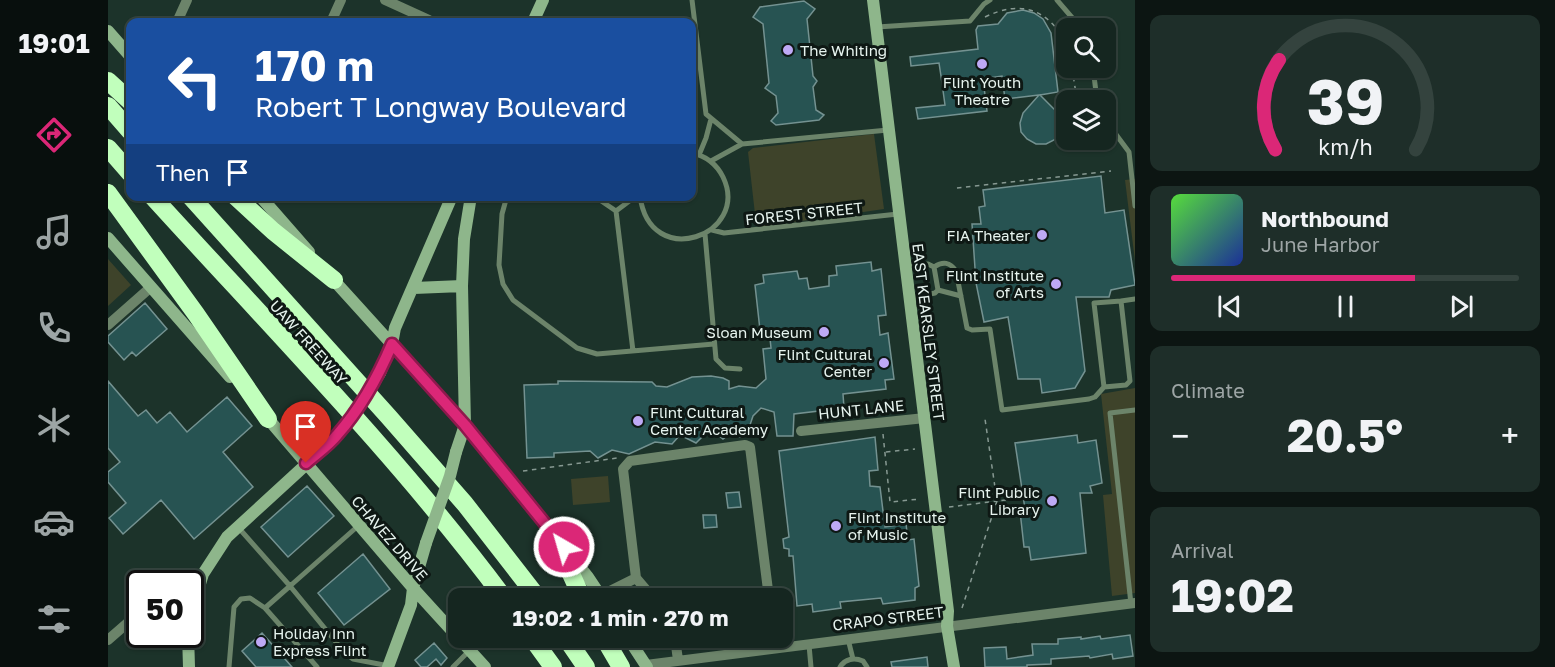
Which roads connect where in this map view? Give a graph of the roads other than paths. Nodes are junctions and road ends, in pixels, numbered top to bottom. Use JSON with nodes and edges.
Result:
{"nodes":[{"id":1,"x":187,"y":0,"type":"edge"},
{"id":2,"x":340,"y":0,"type":"edge"},
{"id":3,"x":385,"y":0,"type":"edge"},
{"id":4,"x":543,"y":0,"type":"edge"},
{"id":5,"x":692,"y":0,"type":"edge"},
{"id":6,"x":873,"y":0,"type":"edge"},
{"id":7,"x":990,"y":0,"type":"edge"},
{"id":8,"x":1057,"y":0,"type":"edge"},
{"id":9,"x":179,"y":18,"type":"edge"},
{"id":10,"x":333,"y":18,"type":"edge"},
{"id":11,"x":425,"y":18,"type":"edge"},
{"id":12,"x":535,"y":18,"type":"edge"},
{"id":13,"x":694,"y":18,"type":"edge"},
{"id":14,"x":1072,"y":18,"type":"edge"},
{"id":15,"x":876,"y":27,"type":"junction"},
{"id":16,"x":108,"y":31,"type":"edge"},
{"id":17,"x":696,"y":33,"type":"edge"},
{"id":18,"x":126,"y":51,"type":"edge"},
{"id":19,"x":108,"y":81,"type":"edge"},
{"id":20,"x":126,"y":97,"type":"edge"},
{"id":21,"x":108,"y":106,"type":"edge"},
{"id":22,"x":711,"y":119,"type":"junction"},
{"id":23,"x":126,"y":126,"type":"edge"},
{"id":24,"x":888,"y":130,"type":"junction"},
{"id":25,"x":1116,"y":134,"type":"edge"},
{"id":26,"x":742,"y":144,"type":"junction"},
{"id":27,"x":108,"y":148,"type":"edge"},
{"id":28,"x":696,"y":154,"type":"edge"},
{"id":29,"x":699,"y":154,"type":"junction"},
{"id":30,"x":711,"y":161,"type":"junction"},
{"id":31,"x":126,"y":168,"type":"edge"},
{"id":32,"x":108,"y":194,"type":"edge"},
{"id":33,"x":157,"y":201,"type":"edge"},
{"id":34,"x":194,"y":201,"type":"edge"},
{"id":35,"x":240,"y":201,"type":"edge"},
{"id":36,"x":264,"y":201,"type":"edge"},
{"id":37,"x":450,"y":201,"type":"edge"},
{"id":38,"x":470,"y":201,"type":"edge"},
{"id":39,"x":506,"y":201,"type":"edge"},
{"id":40,"x":601,"y":201,"type":"edge"},
{"id":41,"x":631,"y":201,"type":"edge"},
{"id":42,"x":639,"y":201,"type":"edge"},
{"id":43,"x":1135,"y":206,"type":"edge"},
{"id":44,"x":616,"y":211,"type":"junction"},
{"id":45,"x":899,"y":214,"type":"junction"},
{"id":46,"x":712,"y":230,"type":"junction"},
{"id":47,"x":705,"y":234,"type":"junction"},
{"id":48,"x":108,"y":238,"type":"edge"},
{"id":49,"x":906,"y":265,"type":"junction"},
{"id":50,"x":934,"y":267,"type":"junction"},
{"id":51,"x":334,"y":280,"type":"junction"},
{"id":52,"x":462,"y":286,"type":"junction"},
{"id":53,"x":151,"y":287,"type":"junction"},
{"id":54,"x":414,"y":288,"type":"junction"},
{"id":55,"x":938,"y":290,"type":"junction"},
{"id":56,"x":961,"y":296,"type":"junction"},
{"id":57,"x":909,"y":298,"type":"junction"},
{"id":58,"x":1135,"y":299,"type":"edge"},
{"id":59,"x":1121,"y":301,"type":"junction"},
{"id":60,"x":108,"y":325,"type":"edge"},
{"id":61,"x":392,"y":344,"type":"junction"},
{"id":62,"x":714,"y":344,"type":"junction"},
{"id":63,"x":633,"y":351,"type":"junction"},
{"id":64,"x":740,"y":369,"type":"dead end"},
{"id":65,"x":1104,"y":387,"type":"junction"},
{"id":66,"x":1135,"y":410,"type":"edge"},
{"id":67,"x":925,"y":418,"type":"junction"},
{"id":68,"x":268,"y":419,"type":"junction"},
{"id":69,"x":465,"y":425,"type":"junction"},
{"id":70,"x":801,"y":431,"type":"dead end"},
{"id":71,"x":306,"y":463,"type":"junction"},
{"id":72,"x":360,"y":525,"type":"junction"},
{"id":73,"x":237,"y":526,"type":"junction"},
{"id":74,"x":552,"y":532,"type":"joint"},
{"id":75,"x":204,"y":572,"type":"edge"},
{"id":76,"x":1135,"y":574,"type":"edge"},
{"id":77,"x":1128,"y":575,"type":"junction"},
{"id":78,"x":636,"y":578,"type":"junction"},
{"id":79,"x":290,"y":586,"type":"junction"},
{"id":80,"x":413,"y":588,"type":"junction"},
{"id":81,"x":496,"y":588,"type":"edge"},
{"id":82,"x":530,"y":588,"type":"edge"},
{"id":83,"x":588,"y":588,"type":"edge"},
{"id":84,"x":616,"y":588,"type":"edge"},
{"id":85,"x":644,"y":588,"type":"edge"},
{"id":86,"x":768,"y":588,"type":"edge"},
{"id":87,"x":1133,"y":603,"type":"edge"},
{"id":88,"x":265,"y":608,"type":"junction"},
{"id":89,"x":126,"y":624,"type":"edge"},
{"id":90,"x":947,"y":626,"type":"junction"},
{"id":91,"x":109,"y":638,"type":"edge"},
{"id":92,"x":848,"y":639,"type":"junction"},
{"id":93,"x":793,"y":644,"type":"edge"},
{"id":94,"x":808,"y":644,"type":"junction"},
{"id":95,"x":188,"y":648,"type":"edge"},
{"id":96,"x":539,"y":648,"type":"edge"},
{"id":97,"x":573,"y":648,"type":"edge"},
{"id":98,"x":610,"y":648,"type":"edge"},
{"id":99,"x":634,"y":648,"type":"edge"},
{"id":100,"x":676,"y":648,"type":"edge"},
{"id":101,"x":745,"y":648,"type":"edge"},
{"id":102,"x":470,"y":651,"type":"junction"},
{"id":103,"x":853,"y":659,"type":"junction"},
{"id":104,"x":678,"y":660,"type":"junction"},
{"id":105,"x":389,"y":666,"type":"edge"},
{"id":106,"x":646,"y":666,"type":"edge"},
{"id":107,"x":189,"y":667,"type":"edge"},
{"id":108,"x":229,"y":667,"type":"edge"},
{"id":109,"x":317,"y":667,"type":"edge"},
{"id":110,"x":453,"y":667,"type":"edge"},
{"id":111,"x":485,"y":667,"type":"edge"},
{"id":112,"x":553,"y":667,"type":"edge"},
{"id":113,"x":586,"y":667,"type":"edge"},
{"id":114,"x":621,"y":667,"type":"edge"},
{"id":115,"x":811,"y":667,"type":"edge"},
{"id":116,"x":840,"y":667,"type":"edge"},
{"id":117,"x":867,"y":667,"type":"edge"},
{"id":118,"x":954,"y":667,"type":"edge"}],
"edges":[{"from":1,"to":9,"type":"street"},
{"from":2,"to":10,"type":"street"},
{"from":3,"to":11,"type":"street"},
{"from":4,"to":12,"type":"main road"},
{"from":5,"to":13,"type":"lane"},
{"from":6,"to":15,"type":"main road","name":"EAST KEARSLEY STREET"},
{"from":7,"to":15,"type":"lane"},
{"from":8,"to":14,"type":"lane"},
{"from":15,"to":24,"type":"main road","name":"EAST KEARSLEY STREET"},
{"from":16,"to":18,"type":"main road"},
{"from":17,"to":22,"type":"lane"},
{"from":19,"to":20,"type":"highway"},
{"from":21,"to":23,"type":"highway"},
{"from":22,"to":26,"type":"lane"},
{"from":22,"to":29,"type":"lane"},
{"from":24,"to":26,"type":"lane"},
{"from":24,"to":45,"type":"main road","name":"EAST KEARSLEY STREET"},
{"from":25,"to":43,"type":"lane"},
{"from":26,"to":30,"type":"lane"},
{"from":27,"to":31,"type":"highway"},
{"from":28,"to":29,"type":"lane"},
{"from":29,"to":30,"type":"lane"},
{"from":30,"to":46,"type":"lane"},
{"from":32,"to":68,"type":"highway"},
{"from":33,"to":81,"type":"highway","name":"UAW FREEWAY"},
{"from":34,"to":82,"type":"highway","name":"UAW FREEWAY"},
{"from":35,"to":51,"type":"highway"},
{"from":36,"to":51,"type":"main road"},
{"from":37,"to":54,"type":"main road"},
{"from":38,"to":52,"type":"main road"},
{"from":39,"to":63,"type":"lane"},
{"from":40,"to":44,"type":"lane"},
{"from":41,"to":44,"type":"lane"},
{"from":42,"to":47,"type":"lane"},
{"from":44,"to":63,"type":"lane"},
{"from":45,"to":46,"type":"lane","name":"FOREST STREET"},
{"from":45,"to":49,"type":"main road","name":"EAST KEARSLEY STREET"},
{"from":46,"to":47,"type":"lane"},
{"from":47,"to":62,"type":"lane"},
{"from":48,"to":53,"type":"main road","name":"CHAVEZ DRIVE"},
{"from":49,"to":50,"type":"lane"},
{"from":49,"to":57,"type":"main road","name":"EAST KEARSLEY STREET"},
{"from":50,"to":55,"type":"lane"},
{"from":50,"to":56,"type":"lane"},
{"from":51,"to":61,"type":"main road"},
{"from":52,"to":54,"type":"main road"},
{"from":52,"to":69,"type":"main road"},
{"from":53,"to":60,"type":"street"},
{"from":53,"to":68,"type":"main road","name":"CHAVEZ DRIVE"},
{"from":54,"to":61,"type":"main road"},
{"from":55,"to":56,"type":"lane"},
{"from":55,"to":57,"type":"lane"},
{"from":56,"to":65,"type":"lane"},
{"from":57,"to":67,"type":"main road","name":"EAST KEARSLEY STREET"},
{"from":58,"to":59,"type":"lane"},
{"from":59,"to":65,"type":"lane"},
{"from":59,"to":65,"type":"lane"},
{"from":61,"to":69,"type":"main road"},
{"from":61,"to":71,"type":"main road","bridge":true},
{"from":62,"to":63,"type":"lane"},
{"from":62,"to":64,"type":"lane"},
{"from":66,"to":77,"type":"lane"},
{"from":67,"to":70,"type":"street","name":"HUNT LANE"},
{"from":67,"to":90,"type":"main road","name":"EAST KEARSLEY STREET"},
{"from":68,"to":71,"type":"main road","name":"CHAVEZ DRIVE"},
{"from":69,"to":74,"type":"main road"},
{"from":69,"to":80,"type":"main road","bridge":true},
{"from":71,"to":72,"type":"main road","name":"CHAVEZ DRIVE"},
{"from":71,"to":73,"type":"main road"},
{"from":72,"to":79,"type":"lane"},
{"from":72,"to":80,"type":"main road","name":"CHAVEZ DRIVE"},
{"from":73,"to":75,"type":"main road"},
{"from":73,"to":79,"type":"lane"},
{"from":74,"to":83,"type":"highway"},
{"from":76,"to":77,"type":"lane"},
{"from":77,"to":87,"type":"lane"},
{"from":78,"to":84,"type":"street"},
{"from":78,"to":85,"type":"street"},
{"from":78,"to":86,"type":"street"},
{"from":79,"to":88,"type":"lane"},
{"from":79,"to":105,"type":"lane"},
{"from":80,"to":102,"type":"main road","name":"CHAVEZ DRIVE"},
{"from":80,"to":105,"type":"main road"},
{"from":87,"to":90,"type":"street","name":"CRAPO STREET"},
{"from":88,"to":108,"type":"lane"},
{"from":88,"to":109,"type":"lane"},
{"from":89,"to":91,"type":"street"},
{"from":90,"to":92,"type":"street","name":"CRAPO STREET"},
{"from":90,"to":118,"type":"main road","name":"EAST KEARSLEY STREET"},
{"from":92,"to":94,"type":"street","name":"CRAPO STREET"},
{"from":92,"to":103,"type":"lane"},
{"from":93,"to":94,"type":"street","name":"CRAPO STREET"},
{"from":94,"to":115,"type":"lane"},
{"from":95,"to":107,"type":"main road"},
{"from":96,"to":112,"type":"highway"},
{"from":97,"to":113,"type":"highway"},
{"from":98,"to":114,"type":"highway"},
{"from":99,"to":106,"type":"main road"},
{"from":100,"to":104,"type":"street"},
{"from":101,"to":104,"type":"street","name":"CRAPO STREET"},
{"from":102,"to":110,"type":"lane"},
{"from":102,"to":111,"type":"main road","name":"CHAVEZ DRIVE"},
{"from":103,"to":116,"type":"lane"},
{"from":103,"to":117,"type":"lane"},
{"from":104,"to":106,"type":"street","name":"CRAPO STREET"}]}
